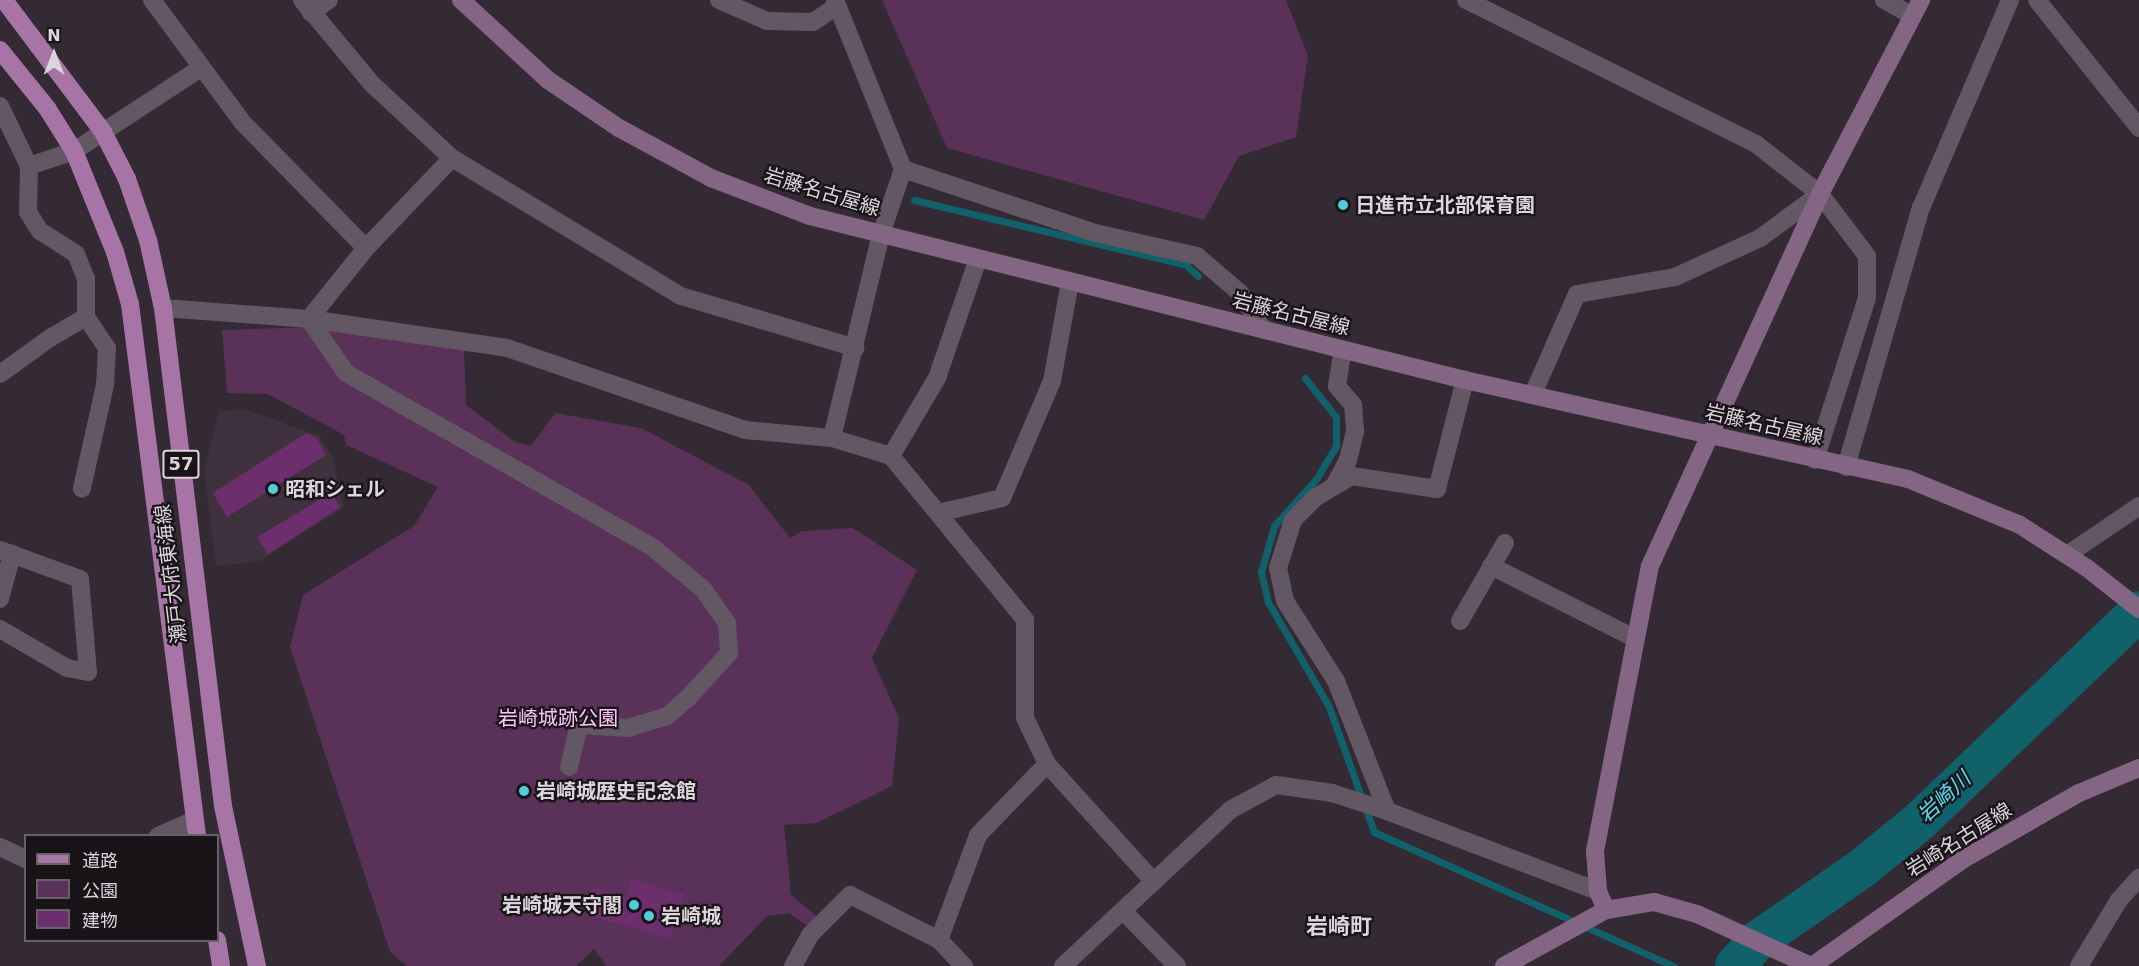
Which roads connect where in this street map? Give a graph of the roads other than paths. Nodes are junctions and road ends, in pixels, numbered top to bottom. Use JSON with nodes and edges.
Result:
{"nodes":[{"id":1,"x":4,"y":0,"type":"edge"},
{"id":2,"x":152,"y":0,"type":"edge"},
{"id":3,"x":329,"y":0,"type":"edge"},
{"id":4,"x":460,"y":0,"type":"edge"},
{"id":5,"x":719,"y":0,"type":"edge"},
{"id":6,"x":1466,"y":0,"type":"edge"},
{"id":7,"x":1884,"y":0,"type":"edge"},
{"id":8,"x":2010,"y":0,"type":"edge"},
{"id":9,"x":2037,"y":0,"type":"edge"},
{"id":10,"x":836,"y":3,"type":"edge"},
{"id":11,"x":306,"y":7,"type":"edge"},
{"id":12,"x":1917,"y":8,"type":"edge"},
{"id":13,"x":0,"y":50,"type":"edge"},
{"id":14,"x":201,"y":68,"type":"junction"},
{"id":15,"x":0,"y":106,"type":"edge"},
{"id":16,"x":2139,"y":128,"type":"edge"},
{"id":17,"x":103,"y":132,"type":"junction"},
{"id":18,"x":74,"y":151,"type":"junction"},
{"id":19,"x":452,"y":158,"type":"junction"},
{"id":20,"x":29,"y":166,"type":"junction"},
{"id":21,"x":903,"y":169,"type":"junction"},
{"id":22,"x":1820,"y":194,"type":"junction"},
{"id":23,"x":881,"y":234,"type":"junction"},
{"id":24,"x":366,"y":248,"type":"junction"},
{"id":25,"x":978,"y":259,"type":"junction"},
{"id":26,"x":1070,"y":282,"type":"junction"},
{"id":27,"x":163,"y":308,"type":"junction"},
{"id":28,"x":87,"y":317,"type":"junction"},
{"id":29,"x":309,"y":319,"type":"junction"},
{"id":30,"x":1264,"y":330,"type":"junction"},
{"id":31,"x":855,"y":348,"type":"junction"},
{"id":32,"x":1343,"y":350,"type":"junction"},
{"id":33,"x":0,"y":374,"type":"edge"},
{"id":34,"x":1465,"y":380,"type":"junction"},
{"id":35,"x":1533,"y":394,"type":"junction"},
{"id":36,"x":1709,"y":434,"type":"junction"},
{"id":37,"x":832,"y":438,"type":"junction"},
{"id":38,"x":891,"y":456,"type":"junction"},
{"id":39,"x":1815,"y":459,"type":"junction"},
{"id":40,"x":1846,"y":467,"type":"junction"},
{"id":41,"x":1334,"y":486,"type":"junction"},
{"id":42,"x":82,"y":488,"type":"dead end"},
{"id":43,"x":2139,"y":506,"type":"edge"},
{"id":44,"x":938,"y":513,"type":"junction"},
{"id":45,"x":1505,"y":543,"type":"dead end"},
{"id":46,"x":6,"y":552,"type":"edge"},
{"id":47,"x":2067,"y":555,"type":"junction"},
{"id":48,"x":1491,"y":566,"type":"junction"},
{"id":49,"x":0,"y":599,"type":"edge"},
{"id":50,"x":2139,"y":609,"type":"edge"},
{"id":51,"x":1460,"y":621,"type":"dead end"},
{"id":52,"x":0,"y":629,"type":"edge"},
{"id":53,"x":1636,"y":639,"type":"junction"},
{"id":54,"x":1047,"y":764,"type":"junction"},
{"id":55,"x":569,"y":767,"type":"dead end"},
{"id":56,"x":2139,"y":768,"type":"edge"},
{"id":57,"x":1380,"y":809,"type":"junction"},
{"id":58,"x":196,"y":828,"type":"edge"},
{"id":59,"x":168,"y":834,"type":"edge"},
{"id":60,"x":0,"y":847,"type":"edge"},
{"id":61,"x":24,"y":858,"type":"edge"},
{"id":62,"x":2139,"y":878,"type":"edge"},
{"id":63,"x":1154,"y":882,"type":"junction"},
{"id":64,"x":1598,"y":891,"type":"junction"},
{"id":65,"x":1123,"y":911,"type":"junction"},
{"id":66,"x":1600,"y":913,"type":"junction"},
{"id":67,"x":939,"y":940,"type":"junction"},
{"id":68,"x":217,"y":942,"type":"edge"},
{"id":69,"x":2087,"y":963,"type":"edge"},
{"id":70,"x":221,"y":966,"type":"edge"},
{"id":71,"x":257,"y":966,"type":"edge"},
{"id":72,"x":793,"y":966,"type":"edge"},
{"id":73,"x":963,"y":966,"type":"edge"},
{"id":74,"x":1063,"y":966,"type":"edge"},
{"id":75,"x":1176,"y":966,"type":"edge"},
{"id":76,"x":1504,"y":966,"type":"edge"},
{"id":77,"x":1812,"y":966,"type":"edge"}],
"edges":[{"from":1,"to":17,"type":"main road","name":"瀬戸大府東海線","number":"57"},
{"from":2,"to":14,"type":"street"},
{"from":3,"to":11,"type":"street"},
{"from":4,"to":23,"type":"main road","name":"岩藤名古屋線"},
{"from":5,"to":10,"type":"street"},
{"from":6,"to":22,"type":"street"},
{"from":7,"to":12,"type":"street"},
{"from":8,"to":40,"type":"street"},
{"from":9,"to":16,"type":"street"},
{"from":10,"to":21,"type":"street"},
{"from":11,"to":19,"type":"street"},
{"from":12,"to":22,"type":"main road"},
{"from":13,"to":18,"type":"main road","name":"瀬戸大府東海線","number":"57"},
{"from":14,"to":17,"type":"street"},
{"from":14,"to":24,"type":"street"},
{"from":15,"to":20,"type":"street"},
{"from":17,"to":18,"type":"street"},
{"from":17,"to":27,"type":"main road","name":"瀬戸大府東海線","number":"57"},
{"from":18,"to":20,"type":"street"},
{"from":18,"to":58,"type":"main road","name":"瀬戸大府東海線","number":"57"},
{"from":19,"to":24,"type":"street"},
{"from":19,"to":31,"type":"street"},
{"from":20,"to":28,"type":"street"},
{"from":21,"to":23,"type":"street"},
{"from":21,"to":30,"type":"street"},
{"from":22,"to":35,"type":"street"},
{"from":22,"to":36,"type":"main road"},
{"from":22,"to":39,"type":"street"},
{"from":23,"to":25,"type":"main road","name":"岩藤名古屋線"},
{"from":23,"to":31,"type":"street"},
{"from":24,"to":29,"type":"street"},
{"from":25,"to":26,"type":"main road","name":"岩藤名古屋線"},
{"from":25,"to":38,"type":"street"},
{"from":26,"to":30,"type":"main road","name":"岩藤名古屋線"},
{"from":26,"to":44,"type":"street"},
{"from":27,"to":29,"type":"street"},
{"from":27,"to":71,"type":"main road","name":"瀬戸大府東海線","number":"57"},
{"from":28,"to":33,"type":"street"},
{"from":28,"to":42,"type":"street"},
{"from":29,"to":37,"type":"street"},
{"from":29,"to":55,"type":"street"},
{"from":30,"to":32,"type":"main road","name":"岩藤名古屋線"},
{"from":31,"to":37,"type":"street"},
{"from":32,"to":34,"type":"main road","name":"岩藤名古屋線"},
{"from":32,"to":41,"type":"street"},
{"from":34,"to":35,"type":"main road","name":"岩藤名古屋線"},
{"from":34,"to":41,"type":"street"},
{"from":35,"to":36,"type":"main road","name":"岩藤名古屋線"},
{"from":36,"to":39,"type":"main road","name":"岩藤名古屋線"},
{"from":36,"to":53,"type":"main road"},
{"from":37,"to":38,"type":"street"},
{"from":38,"to":44,"type":"street"},
{"from":39,"to":40,"type":"main road","name":"岩藤名古屋線"},
{"from":40,"to":47,"type":"main road","name":"岩藤名古屋線"},
{"from":41,"to":57,"type":"street"},
{"from":43,"to":47,"type":"street"},
{"from":44,"to":54,"type":"street"},
{"from":45,"to":48,"type":"street"},
{"from":46,"to":49,"type":"street"},
{"from":46,"to":52,"type":"street"},
{"from":47,"to":50,"type":"main road","name":"岩藤名古屋線"},
{"from":48,"to":51,"type":"street"},
{"from":48,"to":53,"type":"street"},
{"from":53,"to":64,"type":"main road"},
{"from":54,"to":63,"type":"street"},
{"from":54,"to":67,"type":"street"},
{"from":56,"to":77,"type":"main road","name":"岩崎名古屋線"},
{"from":57,"to":63,"type":"street"},
{"from":57,"to":64,"type":"street"},
{"from":58,"to":59,"type":"street"},
{"from":60,"to":61,"type":"street"},
{"from":62,"to":69,"type":"street"},
{"from":63,"to":65,"type":"street"},
{"from":64,"to":66,"type":"main road"},
{"from":65,"to":74,"type":"street"},
{"from":65,"to":75,"type":"street"},
{"from":66,"to":76,"type":"main road"},
{"from":66,"to":77,"type":"main road"},
{"from":67,"to":72,"type":"street"},
{"from":67,"to":73,"type":"street"},
{"from":68,"to":70,"type":"main road"}]}
